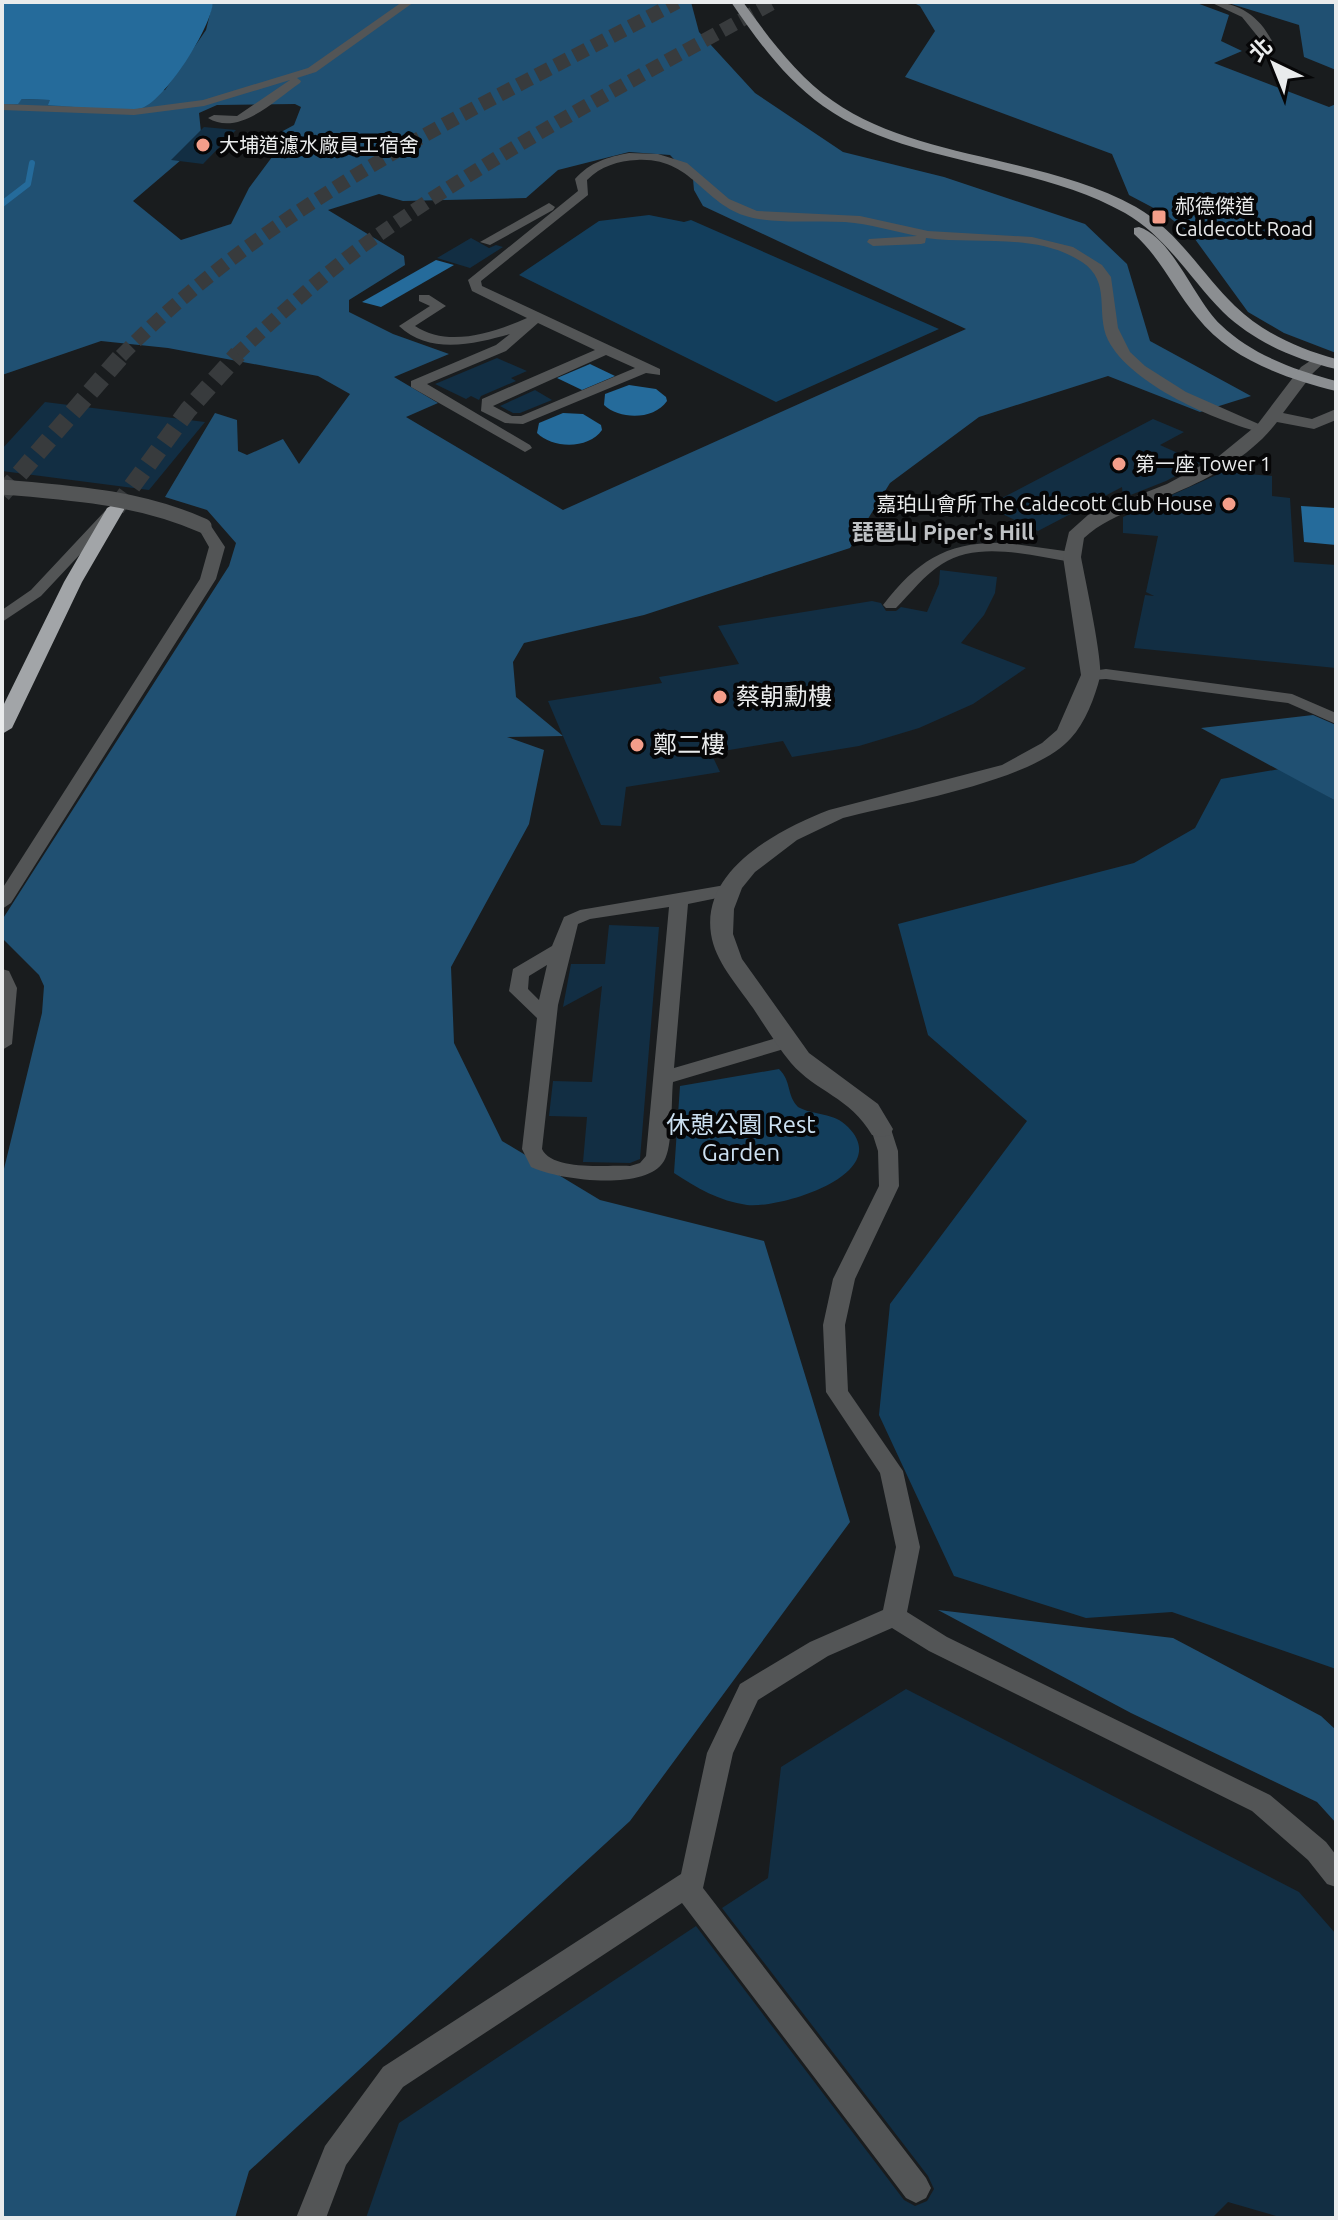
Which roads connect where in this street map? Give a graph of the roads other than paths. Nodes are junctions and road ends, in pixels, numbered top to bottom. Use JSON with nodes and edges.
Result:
{"nodes":[{"id":1,"x":409,"y":2,"type":"edge"},
{"id":2,"x":737,"y":2,"type":"edge"},
{"id":3,"x":1215,"y":2,"type":"edge"},
{"id":4,"x":1267,"y":41,"type":"dead end"},
{"id":5,"x":312,"y":70,"type":"junction"},
{"id":6,"x":2,"y":107,"type":"edge"},
{"id":7,"x":214,"y":118,"type":"dead end"},
{"id":8,"x":937,"y":150,"type":"junction"},
{"id":9,"x":581,"y":179,"type":"junction"},
{"id":10,"x":957,"y":237,"type":"junction"},
{"id":11,"x":486,"y":242,"type":"dead end"},
{"id":12,"x":873,"y":242,"type":"dead end"},
{"id":13,"x":424,"y":298,"type":"dead end"},
{"id":14,"x":537,"y":318,"type":"junction"},
{"id":15,"x":608,"y":349,"type":"junction"},
{"id":16,"x":1328,"y":362,"type":"edge"},
{"id":17,"x":1302,"y":376,"type":"junction"},
{"id":18,"x":1336,"y":386,"type":"edge"},
{"id":19,"x":1336,"y":414,"type":"edge"},
{"id":20,"x":1269,"y":422,"type":"junction"},
{"id":21,"x":525,"y":448,"type":"dead end"},
{"id":22,"x":2,"y":487,"type":"edge"},
{"id":23,"x":116,"y":508,"type":"joint"},
{"id":24,"x":1072,"y":557,"type":"junction"},
{"id":25,"x":891,"y":605,"type":"dead end"},
{"id":26,"x":2,"y":617,"type":"edge"},
{"id":27,"x":1091,"y":675,"type":"junction"},
{"id":28,"x":1336,"y":719,"type":"edge"},
{"id":29,"x":2,"y":728,"type":"edge"},
{"id":30,"x":731,"y":890,"type":"junction"},
{"id":31,"x":679,"y":900,"type":"junction"},
{"id":32,"x":2,"y":903,"type":"edge"},
{"id":33,"x":559,"y":950,"type":"junction"},
{"id":34,"x":2,"y":975,"type":"edge"},
{"id":35,"x":547,"y":1017,"type":"junction"},
{"id":36,"x":787,"y":1041,"type":"junction"},
{"id":37,"x":2,"y":1044,"type":"edge"},
{"id":38,"x":663,"y":1078,"type":"junction"},
{"id":39,"x":881,"y":1129,"type":"joint"},
{"id":40,"x":894,"y":1616,"type":"junction"},
{"id":41,"x":1336,"y":1875,"type":"edge"},
{"id":42,"x":685,"y":1886,"type":"junction"},
{"id":43,"x":916,"y":2188,"type":"dead end"},
{"id":44,"x":311,"y":2218,"type":"edge"}],
"edges":[{"from":1,"to":5,"type":"lane"},
{"from":2,"to":8,"type":"main road"},
{"from":3,"to":4,"type":"lane"},
{"from":5,"to":6,"type":"lane"},
{"from":5,"to":7,"type":"lane"},
{"from":8,"to":16,"type":"main road"},
{"from":8,"to":17,"type":"main road"},
{"from":9,"to":10,"type":"lane"},
{"from":9,"to":11,"type":"lane"},
{"from":9,"to":14,"type":"lane"},
{"from":10,"to":12,"type":"lane"},
{"from":10,"to":20,"type":"lane"},
{"from":13,"to":14,"type":"lane"},
{"from":14,"to":15,"type":"lane"},
{"from":14,"to":21,"type":"lane"},
{"from":15,"to":15,"type":"lane"},
{"from":16,"to":17,"type":"street"},
{"from":17,"to":18,"type":"main road"},
{"from":17,"to":20,"type":"street"},
{"from":19,"to":20,"type":"street"},
{"from":20,"to":24,"type":"street"},
{"from":22,"to":32,"type":"lane","bridge":true},
{"from":23,"to":26,"type":"lane"},
{"from":23,"to":29,"type":"highway"},
{"from":24,"to":25,"type":"lane"},
{"from":24,"to":27,"type":"street"},
{"from":27,"to":28,"type":"lane"},
{"from":27,"to":30,"type":"street"},
{"from":30,"to":31,"type":"lane"},
{"from":30,"to":36,"type":"street"},
{"from":31,"to":33,"type":"lane"},
{"from":31,"to":38,"type":"lane"},
{"from":33,"to":35,"type":"lane"},
{"from":33,"to":35,"type":"lane"},
{"from":34,"to":37,"type":"lane"},
{"from":35,"to":38,"type":"lane"},
{"from":36,"to":38,"type":"lane"},
{"from":36,"to":39,"type":"street"},
{"from":39,"to":40,"type":"lane"},
{"from":40,"to":41,"type":"lane"},
{"from":40,"to":42,"type":"lane"},
{"from":42,"to":43,"type":"lane"},
{"from":42,"to":44,"type":"lane"}]}
